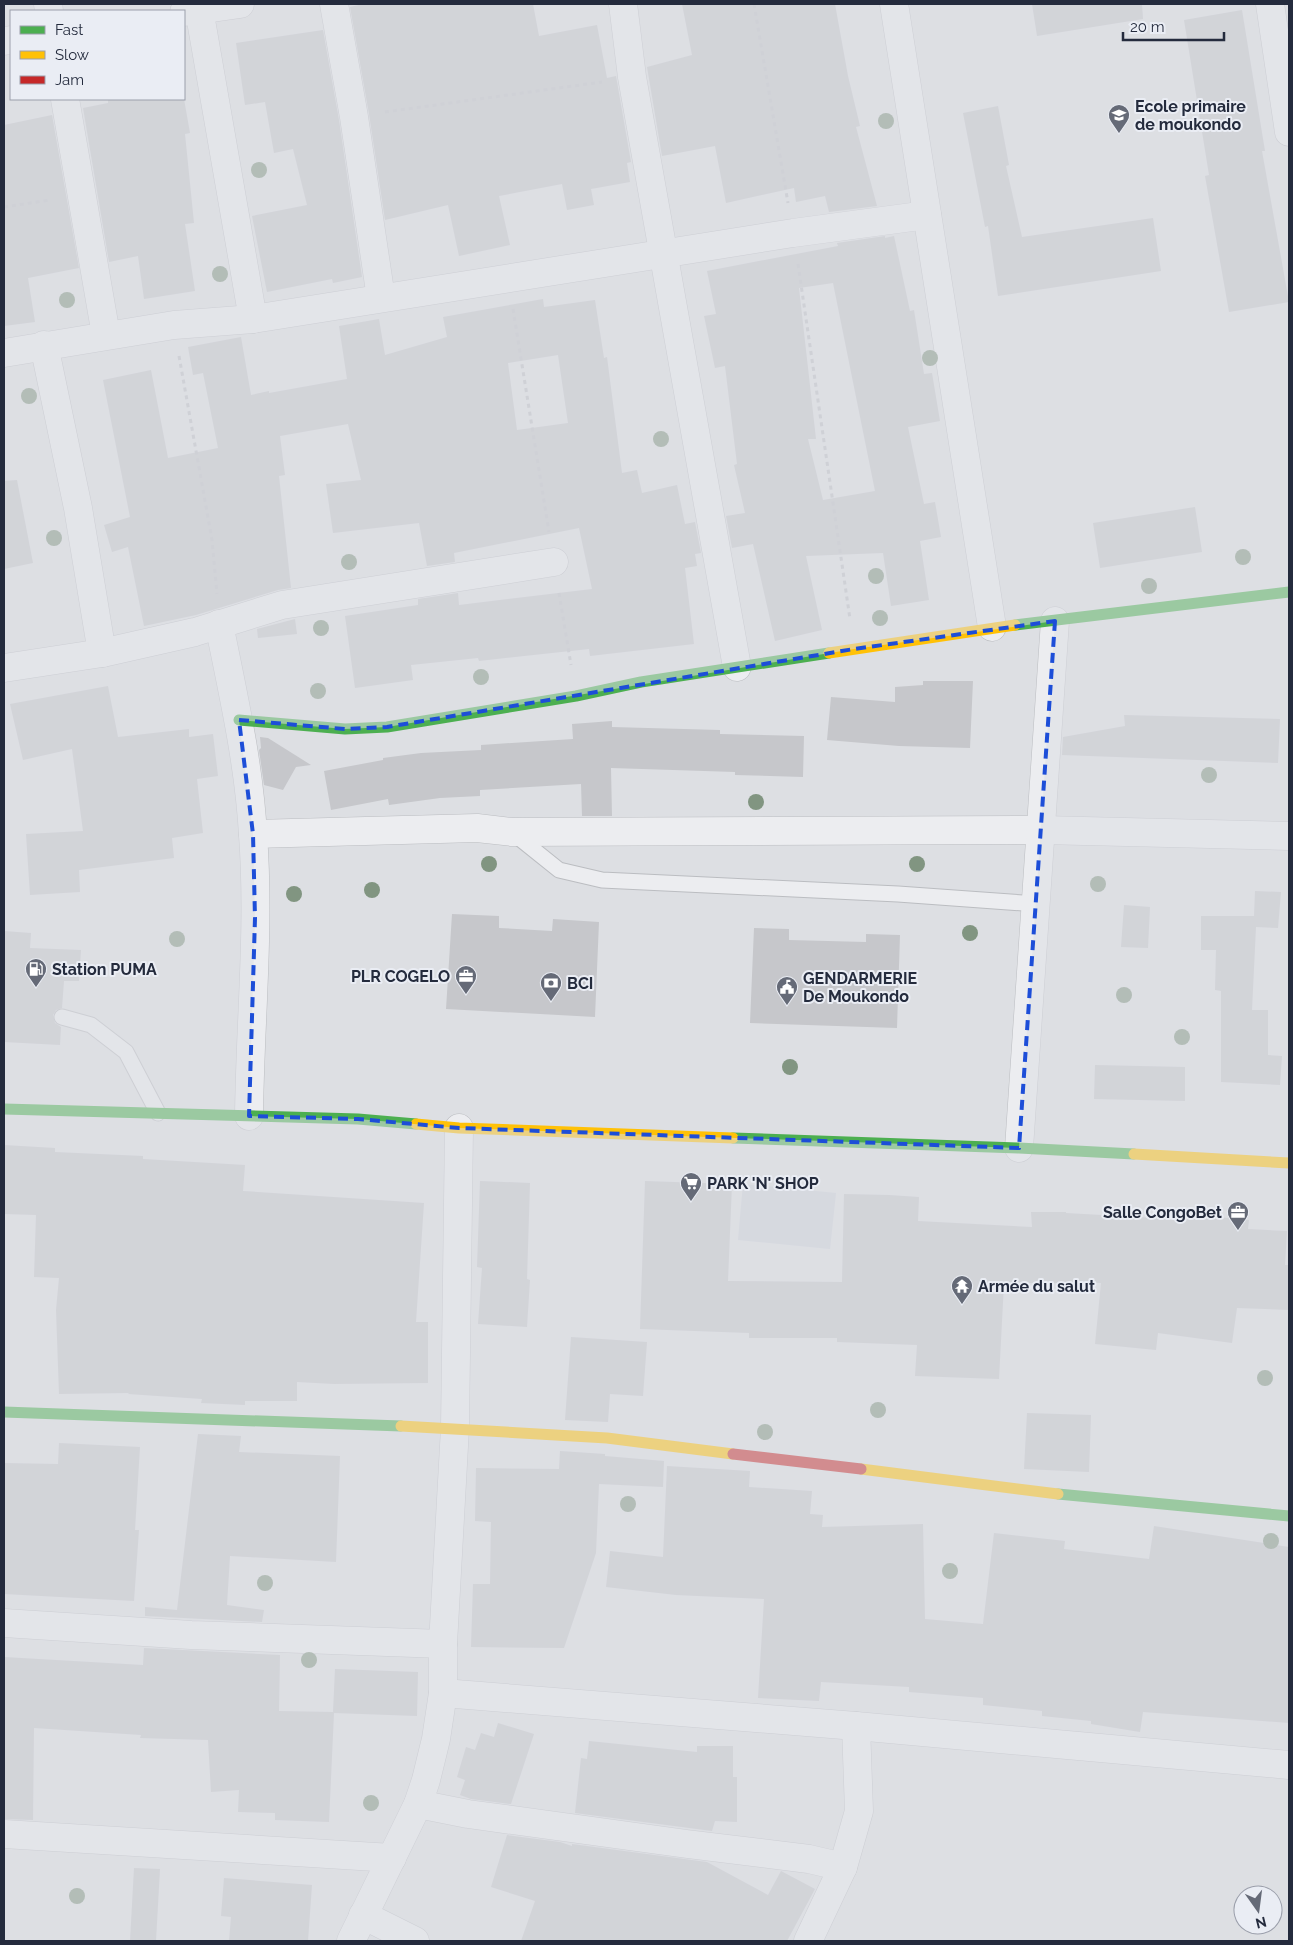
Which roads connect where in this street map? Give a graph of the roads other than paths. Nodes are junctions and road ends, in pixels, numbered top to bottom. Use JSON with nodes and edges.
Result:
{"nodes":[{"id":1,"x":240,"y":4,"type":"edge"},
{"id":2,"x":334,"y":4,"type":"edge"},
{"id":3,"x":623,"y":4,"type":"edge"},
{"id":4,"x":894,"y":4,"type":"edge"},
{"id":5,"x":1270,"y":4,"type":"edge"},
{"id":6,"x":191,"y":11,"type":"edge"},
{"id":7,"x":65,"y":100,"type":"edge"},
{"id":8,"x":1289,"y":132,"type":"edge"},
{"id":9,"x":927,"y":214,"type":"junction"},
{"id":10,"x":664,"y":254,"type":"junction"},
{"id":11,"x":381,"y":298,"type":"junction"},
{"id":12,"x":253,"y":319,"type":"junction"},
{"id":13,"x":106,"y":335,"type":"junction"},
{"id":14,"x":44,"y":345,"type":"junction"},
{"id":15,"x":4,"y":353,"type":"edge"},
{"id":16,"x":554,"y":562,"type":"road end"},
{"id":17,"x":1289,"y":592,"type":"edge"},
{"id":18,"x":1055,"y":621,"type":"junction"},
{"id":19,"x":220,"y":624,"type":"junction"},
{"id":20,"x":992,"y":627,"type":"junction"},
{"id":21,"x":102,"y":652,"type":"junction"},
{"id":22,"x":736,"y":667,"type":"junction"},
{"id":23,"x":4,"y":668,"type":"edge"},
{"id":24,"x":239,"y":720,"type":"junction"},
{"id":25,"x":1042,"y":830,"type":"junction"},
{"id":26,"x":512,"y":832,"type":"junction"},
{"id":27,"x":253,"y":834,"type":"junction"},
{"id":28,"x":1289,"y":836,"type":"edge"},
{"id":29,"x":1037,"y":904,"type":"junction"},
{"id":30,"x":62,"y":1017,"type":"dead end"},
{"id":31,"x":4,"y":1109,"type":"edge"},
{"id":32,"x":158,"y":1113,"type":"junction"},
{"id":33,"x":249,"y":1116,"type":"junction"},
{"id":34,"x":459,"y":1128,"type":"junction"},
{"id":35,"x":1020,"y":1148,"type":"junction"},
{"id":36,"x":1289,"y":1163,"type":"edge"},
{"id":37,"x":4,"y":1412,"type":"edge"},
{"id":38,"x":455,"y":1428,"type":"junction"},
{"id":39,"x":1289,"y":1516,"type":"edge"},
{"id":40,"x":4,"y":1623,"type":"edge"},
{"id":41,"x":443,"y":1644,"type":"junction"},
{"id":42,"x":443,"y":1693,"type":"junction"},
{"id":43,"x":856,"y":1726,"type":"junction"},
{"id":44,"x":1289,"y":1765,"type":"edge"},
{"id":45,"x":418,"y":1804,"type":"junction"},
{"id":46,"x":4,"y":1834,"type":"edge"},
{"id":47,"x":392,"y":1858,"type":"junction"},
{"id":48,"x":843,"y":1867,"type":"junction"},
{"id":49,"x":363,"y":1916,"type":"junction"},
{"id":50,"x":351,"y":1941,"type":"edge"},
{"id":51,"x":415,"y":1941,"type":"edge"},
{"id":52,"x":808,"y":1941,"type":"edge"}],
"edges":[{"from":1,"to":6,"type":"street"},
{"from":2,"to":11,"type":"street"},
{"from":3,"to":10,"type":"street"},
{"from":4,"to":9,"type":"street"},
{"from":5,"to":8,"type":"street"},
{"from":6,"to":12,"type":"street"},
{"from":7,"to":13,"type":"street"},
{"from":9,"to":10,"type":"street"},
{"from":9,"to":20,"type":"street"},
{"from":10,"to":11,"type":"street"},
{"from":10,"to":22,"type":"street"},
{"from":11,"to":12,"type":"street"},
{"from":12,"to":13,"type":"street"},
{"from":13,"to":14,"type":"street"},
{"from":14,"to":15,"type":"street"},
{"from":14,"to":21,"type":"street"},
{"from":16,"to":19,"type":"street"},
{"from":17,"to":18,"type":"street"},
{"from":18,"to":20,"type":"street"},
{"from":18,"to":25,"type":"street"},
{"from":19,"to":21,"type":"street"},
{"from":19,"to":24,"type":"street"},
{"from":20,"to":22,"type":"street"},
{"from":21,"to":23,"type":"street"},
{"from":22,"to":24,"type":"street"},
{"from":24,"to":27,"type":"street"},
{"from":25,"to":26,"type":"street"},
{"from":25,"to":28,"type":"street"},
{"from":25,"to":29,"type":"street"},
{"from":26,"to":27,"type":"street"},
{"from":26,"to":29,"type":"lane"},
{"from":27,"to":33,"type":"street"},
{"from":29,"to":35,"type":"street"},
{"from":30,"to":32,"type":"lane"},
{"from":31,"to":32,"type":"street"},
{"from":32,"to":33,"type":"street"},
{"from":33,"to":34,"type":"street"},
{"from":34,"to":35,"type":"street"},
{"from":34,"to":38,"type":"street"},
{"from":35,"to":36,"type":"street"},
{"from":37,"to":38,"type":"street"},
{"from":38,"to":39,"type":"street"},
{"from":38,"to":41,"type":"street"},
{"from":40,"to":41,"type":"street"},
{"from":41,"to":42,"type":"street"},
{"from":42,"to":43,"type":"street"},
{"from":42,"to":45,"type":"street"},
{"from":43,"to":44,"type":"street"},
{"from":43,"to":48,"type":"street"},
{"from":45,"to":47,"type":"street"},
{"from":45,"to":48,"type":"street"},
{"from":46,"to":47,"type":"street"},
{"from":47,"to":49,"type":"street"},
{"from":48,"to":52,"type":"street"},
{"from":49,"to":50,"type":"street"},
{"from":49,"to":51,"type":"street"}]}
